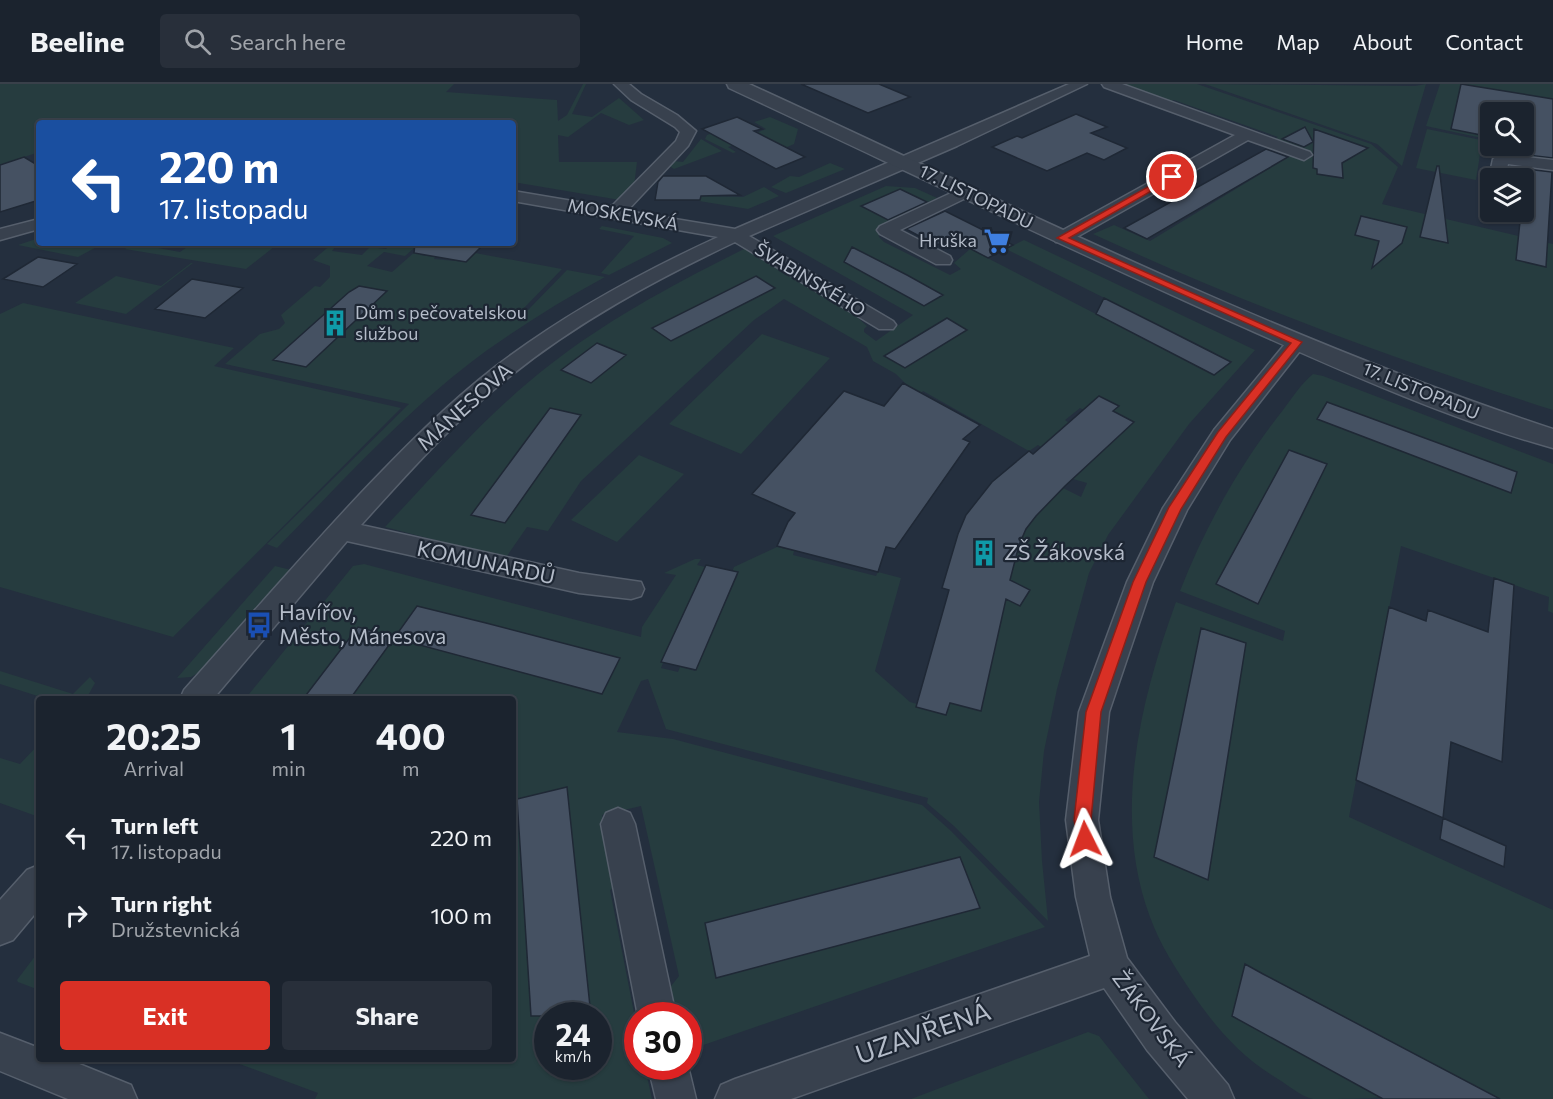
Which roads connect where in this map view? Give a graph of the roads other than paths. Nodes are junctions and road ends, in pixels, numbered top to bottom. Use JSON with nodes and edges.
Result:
{"nodes":[{"id":1,"x":621,"y":84,"type":"edge"},
{"id":2,"x":735,"y":84,"type":"edge"},
{"id":3,"x":1080,"y":84,"type":"edge"},
{"id":4,"x":1109,"y":84,"type":"edge"},
{"id":5,"x":1248,"y":134,"type":"junction"},
{"id":6,"x":1304,"y":155,"type":"dead end"},
{"id":7,"x":904,"y":163,"type":"junction"},
{"id":8,"x":1553,"y":165,"type":"edge"},
{"id":9,"x":1499,"y":168,"type":"edge"},
{"id":10,"x":964,"y":192,"type":"junction"},
{"id":11,"x":516,"y":197,"type":"edge"},
{"id":12,"x":609,"y":213,"type":"junction"},
{"id":13,"x":36,"y":225,"type":"edge"},
{"id":14,"x":733,"y":234,"type":"junction"},
{"id":15,"x":0,"y":235,"type":"edge"},
{"id":16,"x":1062,"y":238,"type":"junction"},
{"id":17,"x":943,"y":260,"type":"dead end"},
{"id":18,"x":886,"y":325,"type":"dead end"},
{"id":19,"x":1297,"y":342,"type":"junction"},
{"id":20,"x":1553,"y":439,"type":"edge"},
{"id":21,"x":341,"y":530,"type":"junction"},
{"id":22,"x":631,"y":590,"type":"dead end"},
{"id":23,"x":198,"y":696,"type":"edge"},
{"id":24,"x":618,"y":824,"type":"dead end"},
{"id":25,"x":36,"y":885,"type":"edge"},
{"id":26,"x":0,"y":927,"type":"edge"},
{"id":27,"x":1111,"y":967,"type":"junction"},
{"id":28,"x":654,"y":1002,"type":"edge"},
{"id":29,"x":0,"y":1052,"type":"edge"},
{"id":30,"x":671,"y":1080,"type":"edge"},
{"id":31,"x":117,"y":1099,"type":"edge"},
{"id":32,"x":676,"y":1099,"type":"edge"},
{"id":33,"x":735,"y":1099,"type":"edge"},
{"id":34,"x":1214,"y":1099,"type":"edge"}],
"edges":[{"from":1,"to":12,"type":"street"},
{"from":2,"to":7,"type":"street","name":"17. LISTOPADU"},
{"from":3,"to":7,"type":"street","name":"MÁNESOVA"},
{"from":4,"to":5,"type":"street"},
{"from":5,"to":6,"type":"street"},
{"from":5,"to":16,"type":"street"},
{"from":7,"to":10,"type":"street","name":"17. LISTOPADU"},
{"from":7,"to":14,"type":"street","name":"MÁNESOVA"},
{"from":8,"to":9,"type":"street"},
{"from":10,"to":16,"type":"street","name":"17. LISTOPADU"},
{"from":10,"to":17,"type":"street"},
{"from":11,"to":12,"type":"street","name":"MOSKEVSKÁ"},
{"from":12,"to":14,"type":"street","name":"MOSKEVSKÁ"},
{"from":13,"to":15,"type":"street"},
{"from":14,"to":18,"type":"street","name":"ŠVABINSKÉHO"},
{"from":14,"to":21,"type":"street","name":"MÁNESOVA"},
{"from":16,"to":19,"type":"street","name":"17. LISTOPADU"},
{"from":19,"to":20,"type":"street","name":"17. LISTOPADU"},
{"from":19,"to":27,"type":"street","name":"ŽÁKOVSKÁ"},
{"from":21,"to":22,"type":"street","name":"KOMUNARDŮ"},
{"from":21,"to":23,"type":"street","name":"MÁNESOVA"},
{"from":24,"to":28,"type":"street"},
{"from":25,"to":26,"type":"street"},
{"from":27,"to":33,"type":"street","name":"UZAVŘENÁ"},
{"from":27,"to":34,"type":"street","name":"ŽÁKOVSKÁ"},
{"from":29,"to":31,"type":"street"},
{"from":30,"to":32,"type":"street"}]}
